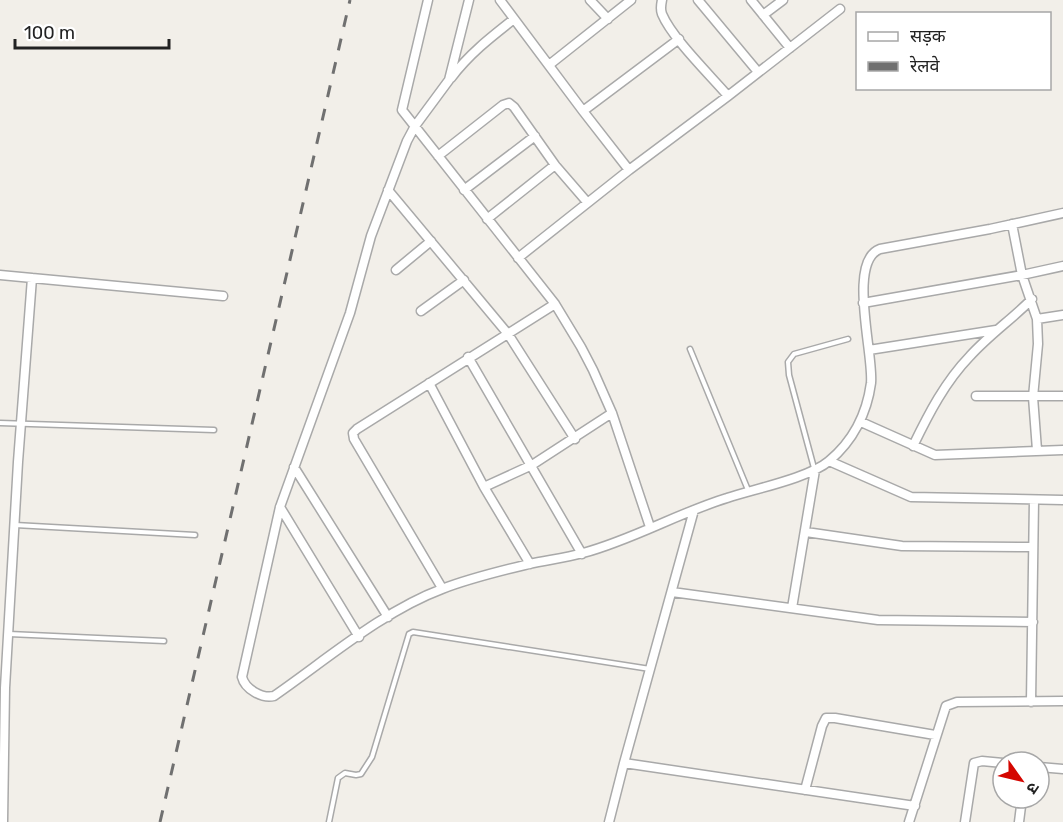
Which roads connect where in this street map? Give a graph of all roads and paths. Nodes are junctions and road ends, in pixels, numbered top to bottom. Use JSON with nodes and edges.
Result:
{"nodes":[{"id":1,"x":428,"y":0,"type":"edge"},
{"id":2,"x":468,"y":0,"type":"edge"},
{"id":3,"x":590,"y":0,"type":"edge"},
{"id":4,"x":631,"y":0,"type":"edge"},
{"id":5,"x":662,"y":0,"type":"edge"},
{"id":6,"x":698,"y":0,"type":"edge"},
{"id":7,"x":751,"y":0,"type":"edge"},
{"id":8,"x":783,"y":0,"type":"edge"},
{"id":9,"x":502,"y":1,"type":"edge"},
{"id":10,"x":840,"y":9,"type":"dead end"},
{"id":11,"x":764,"y":15,"type":"junction"},
{"id":12,"x":514,"y":19,"type":"junction"},
{"id":13,"x":608,"y":19,"type":"junction"},
{"id":14,"x":679,"y":39,"type":"junction"},
{"id":15,"x":790,"y":48,"type":"junction"},
{"id":16,"x":549,"y":65,"type":"junction"},
{"id":17,"x":759,"y":72,"type":"junction"},
{"id":18,"x":449,"y":80,"type":"junction"},
{"id":19,"x":728,"y":96,"type":"junction"},
{"id":20,"x":583,"y":111,"type":"junction"},
{"id":21,"x":415,"y":126,"type":"junction"},
{"id":22,"x":535,"y":136,"type":"junction"},
{"id":23,"x":438,"y":156,"type":"junction"},
{"id":24,"x":555,"y":165,"type":"junction"},
{"id":25,"x":629,"y":170,"type":"junction"},
{"id":26,"x":388,"y":190,"type":"junction"},
{"id":27,"x":464,"y":190,"type":"junction"},
{"id":28,"x":587,"y":202,"type":"junction"},
{"id":29,"x":1063,"y":213,"type":"edge"},
{"id":30,"x":487,"y":219,"type":"junction"},
{"id":31,"x":1012,"y":224,"type":"junction"},
{"id":32,"x":431,"y":242,"type":"junction"},
{"id":33,"x":518,"y":258,"type":"junction"},
{"id":34,"x":1063,"y":266,"type":"edge"},
{"id":35,"x":396,"y":270,"type":"dead end"},
{"id":36,"x":0,"y":275,"type":"edge"},
{"id":37,"x":1022,"y":275,"type":"junction"},
{"id":38,"x":32,"y":278,"type":"junction"},
{"id":39,"x":464,"y":280,"type":"junction"},
{"id":40,"x":224,"y":296,"type":"dead end"},
{"id":41,"x":1032,"y":299,"type":"junction"},
{"id":42,"x":863,"y":303,"type":"junction"},
{"id":43,"x":555,"y":304,"type":"junction"},
{"id":44,"x":421,"y":311,"type":"dead end"},
{"id":45,"x":1063,"y":315,"type":"edge"},
{"id":46,"x":1037,"y":319,"type":"junction"},
{"id":47,"x":997,"y":330,"type":"junction"},
{"id":48,"x":508,"y":334,"type":"junction"},
{"id":49,"x":848,"y":339,"type":"dead end"},
{"id":50,"x":690,"y":349,"type":"dead end"},
{"id":51,"x":869,"y":350,"type":"junction"},
{"id":52,"x":468,"y":357,"type":"junction"},
{"id":53,"x":429,"y":383,"type":"junction"},
{"id":54,"x":976,"y":396,"type":"dead end"},
{"id":55,"x":1063,"y":396,"type":"edge"},
{"id":56,"x":1034,"y":397,"type":"junction"},
{"id":57,"x":612,"y":413,"type":"junction"},
{"id":58,"x":861,"y":422,"type":"junction"},
{"id":59,"x":0,"y":423,"type":"edge"},
{"id":60,"x":21,"y":424,"type":"junction"},
{"id":61,"x":214,"y":430,"type":"dead end"},
{"id":62,"x":575,"y":439,"type":"junction"},
{"id":63,"x":913,"y":446,"type":"junction"},
{"id":64,"x":1037,"y":450,"type":"junction"},
{"id":65,"x":1063,"y":450,"type":"edge"},
{"id":66,"x":829,"y":461,"type":"junction"},
{"id":67,"x":532,"y":465,"type":"junction"},
{"id":68,"x":294,"y":467,"type":"junction"},
{"id":69,"x":815,"y":471,"type":"junction"},
{"id":70,"x":484,"y":488,"type":"junction"},
{"id":71,"x":749,"y":491,"type":"junction"},
{"id":72,"x":1034,"y":500,"type":"junction"},
{"id":73,"x":1063,"y":500,"type":"edge"},
{"id":74,"x":280,"y":507,"type":"junction"},
{"id":75,"x":694,"y":510,"type":"junction"},
{"id":76,"x":14,"y":525,"type":"junction"},
{"id":77,"x":650,"y":527,"type":"junction"},
{"id":78,"x":806,"y":532,"type":"junction"},
{"id":79,"x":195,"y":535,"type":"dead end"},
{"id":80,"x":1032,"y":547,"type":"junction"},
{"id":81,"x":582,"y":554,"type":"junction"},
{"id":82,"x":530,"y":564,"type":"junction"},
{"id":83,"x":442,"y":588,"type":"junction"},
{"id":84,"x":672,"y":592,"type":"junction"},
{"id":85,"x":792,"y":608,"type":"junction"},
{"id":86,"x":388,"y":616,"type":"junction"},
{"id":87,"x":1033,"y":622,"type":"junction"},
{"id":88,"x":8,"y":634,"type":"junction"},
{"id":89,"x":358,"y":637,"type":"junction"},
{"id":90,"x":165,"y":641,"type":"dead end"},
{"id":91,"x":651,"y":669,"type":"junction"},
{"id":92,"x":1063,"y":701,"type":"edge"},
{"id":93,"x":1031,"y":702,"type":"junction"},
{"id":94,"x":935,"y":735,"type":"junction"},
{"id":95,"x":991,"y":762,"type":"edge"},
{"id":96,"x":624,"y":763,"type":"junction"},
{"id":97,"x":805,"y":790,"type":"junction"},
{"id":98,"x":915,"y":806,"type":"junction"},
{"id":99,"x":3,"y":822,"type":"edge"},
{"id":100,"x":329,"y":822,"type":"edge"},
{"id":101,"x":609,"y":822,"type":"edge"},
{"id":102,"x":909,"y":822,"type":"edge"},
{"id":103,"x":965,"y":822,"type":"edge"}],
"edges":[{"from":1,"to":21,"type":"street"},
{"from":2,"to":18,"type":"street"},
{"from":3,"to":13,"type":"street"},
{"from":4,"to":13,"type":"street"},
{"from":5,"to":14,"type":"street"},
{"from":6,"to":17,"type":"street"},
{"from":7,"to":11,"type":"street"},
{"from":8,"to":11,"type":"street"},
{"from":9,"to":12,"type":"street"},
{"from":10,"to":15,"type":"street"},
{"from":11,"to":15,"type":"street"},
{"from":12,"to":16,"type":"street"},
{"from":12,"to":18,"type":"street"},
{"from":13,"to":16,"type":"street"},
{"from":14,"to":19,"type":"street"},
{"from":14,"to":20,"type":"street"},
{"from":15,"to":17,"type":"street"},
{"from":16,"to":20,"type":"street"},
{"from":17,"to":19,"type":"street"},
{"from":18,"to":21,"type":"street"},
{"from":19,"to":25,"type":"street"},
{"from":20,"to":25,"type":"street"},
{"from":21,"to":23,"type":"street"},
{"from":21,"to":26,"type":"street"},
{"from":22,"to":23,"type":"street"},
{"from":22,"to":24,"type":"street"},
{"from":22,"to":27,"type":"street"},
{"from":23,"to":27,"type":"street"},
{"from":24,"to":28,"type":"street"},
{"from":24,"to":30,"type":"street"},
{"from":25,"to":28,"type":"street"},
{"from":26,"to":32,"type":"street"},
{"from":26,"to":68,"type":"street"},
{"from":27,"to":30,"type":"street"},
{"from":28,"to":33,"type":"street"},
{"from":29,"to":31,"type":"street"},
{"from":30,"to":33,"type":"street"},
{"from":31,"to":37,"type":"street"},
{"from":31,"to":42,"type":"street"},
{"from":32,"to":35,"type":"street"},
{"from":32,"to":39,"type":"street"},
{"from":33,"to":43,"type":"street"},
{"from":34,"to":37,"type":"street"},
{"from":36,"to":38,"type":"street"},
{"from":37,"to":41,"type":"street"},
{"from":37,"to":42,"type":"street"},
{"from":38,"to":40,"type":"street"},
{"from":38,"to":60,"type":"street"},
{"from":39,"to":44,"type":"street"},
{"from":39,"to":48,"type":"street"},
{"from":41,"to":46,"type":"street"},
{"from":41,"to":47,"type":"street"},
{"from":42,"to":51,"type":"street"},
{"from":43,"to":48,"type":"street"},
{"from":43,"to":57,"type":"street"},
{"from":45,"to":46,"type":"street"},
{"from":46,"to":56,"type":"street"},
{"from":47,"to":51,"type":"street"},
{"from":47,"to":63,"type":"street"},
{"from":48,"to":52,"type":"street"},
{"from":48,"to":62,"type":"street"},
{"from":49,"to":69,"type":"lane"},
{"from":50,"to":71,"type":"lane"},
{"from":51,"to":58,"type":"street"},
{"from":52,"to":53,"type":"street"},
{"from":52,"to":67,"type":"street"},
{"from":53,"to":70,"type":"street"},
{"from":53,"to":83,"type":"street"},
{"from":54,"to":56,"type":"street"},
{"from":55,"to":56,"type":"street"},
{"from":56,"to":64,"type":"street"},
{"from":57,"to":62,"type":"street"},
{"from":57,"to":77,"type":"street"},
{"from":58,"to":63,"type":"street"},
{"from":58,"to":66,"type":"street"},
{"from":59,"to":60,"type":"lane"},
{"from":60,"to":61,"type":"lane"},
{"from":60,"to":76,"type":"street"},
{"from":62,"to":67,"type":"street"},
{"from":63,"to":64,"type":"street"},
{"from":64,"to":65,"type":"street"},
{"from":66,"to":69,"type":"street"},
{"from":66,"to":72,"type":"street"},
{"from":67,"to":70,"type":"street"},
{"from":67,"to":81,"type":"street"},
{"from":68,"to":74,"type":"street"},
{"from":68,"to":86,"type":"street"},
{"from":69,"to":71,"type":"street"},
{"from":69,"to":78,"type":"street"},
{"from":70,"to":82,"type":"street"},
{"from":71,"to":75,"type":"street"},
{"from":72,"to":73,"type":"street"},
{"from":72,"to":80,"type":"street"},
{"from":74,"to":89,"type":"street"},
{"from":74,"to":89,"type":"street"},
{"from":75,"to":77,"type":"street"},
{"from":75,"to":84,"type":"street"},
{"from":76,"to":79,"type":"lane"},
{"from":76,"to":88,"type":"street"},
{"from":77,"to":81,"type":"street"},
{"from":78,"to":80,"type":"street"},
{"from":78,"to":85,"type":"street"},
{"from":80,"to":87,"type":"street"},
{"from":81,"to":82,"type":"street"},
{"from":82,"to":83,"type":"street"},
{"from":83,"to":86,"type":"street"},
{"from":84,"to":85,"type":"street"},
{"from":84,"to":91,"type":"street"},
{"from":85,"to":87,"type":"street"},
{"from":86,"to":89,"type":"street"},
{"from":87,"to":93,"type":"street"},
{"from":88,"to":90,"type":"lane"},
{"from":88,"to":99,"type":"street"},
{"from":91,"to":96,"type":"street"},
{"from":91,"to":100,"type":"lane"},
{"from":92,"to":93,"type":"street"},
{"from":93,"to":94,"type":"street"},
{"from":94,"to":97,"type":"street"},
{"from":94,"to":98,"type":"street"},
{"from":95,"to":103,"type":"street"},
{"from":96,"to":97,"type":"street"},
{"from":96,"to":101,"type":"street"},
{"from":97,"to":98,"type":"street"},
{"from":98,"to":102,"type":"street"}]}
